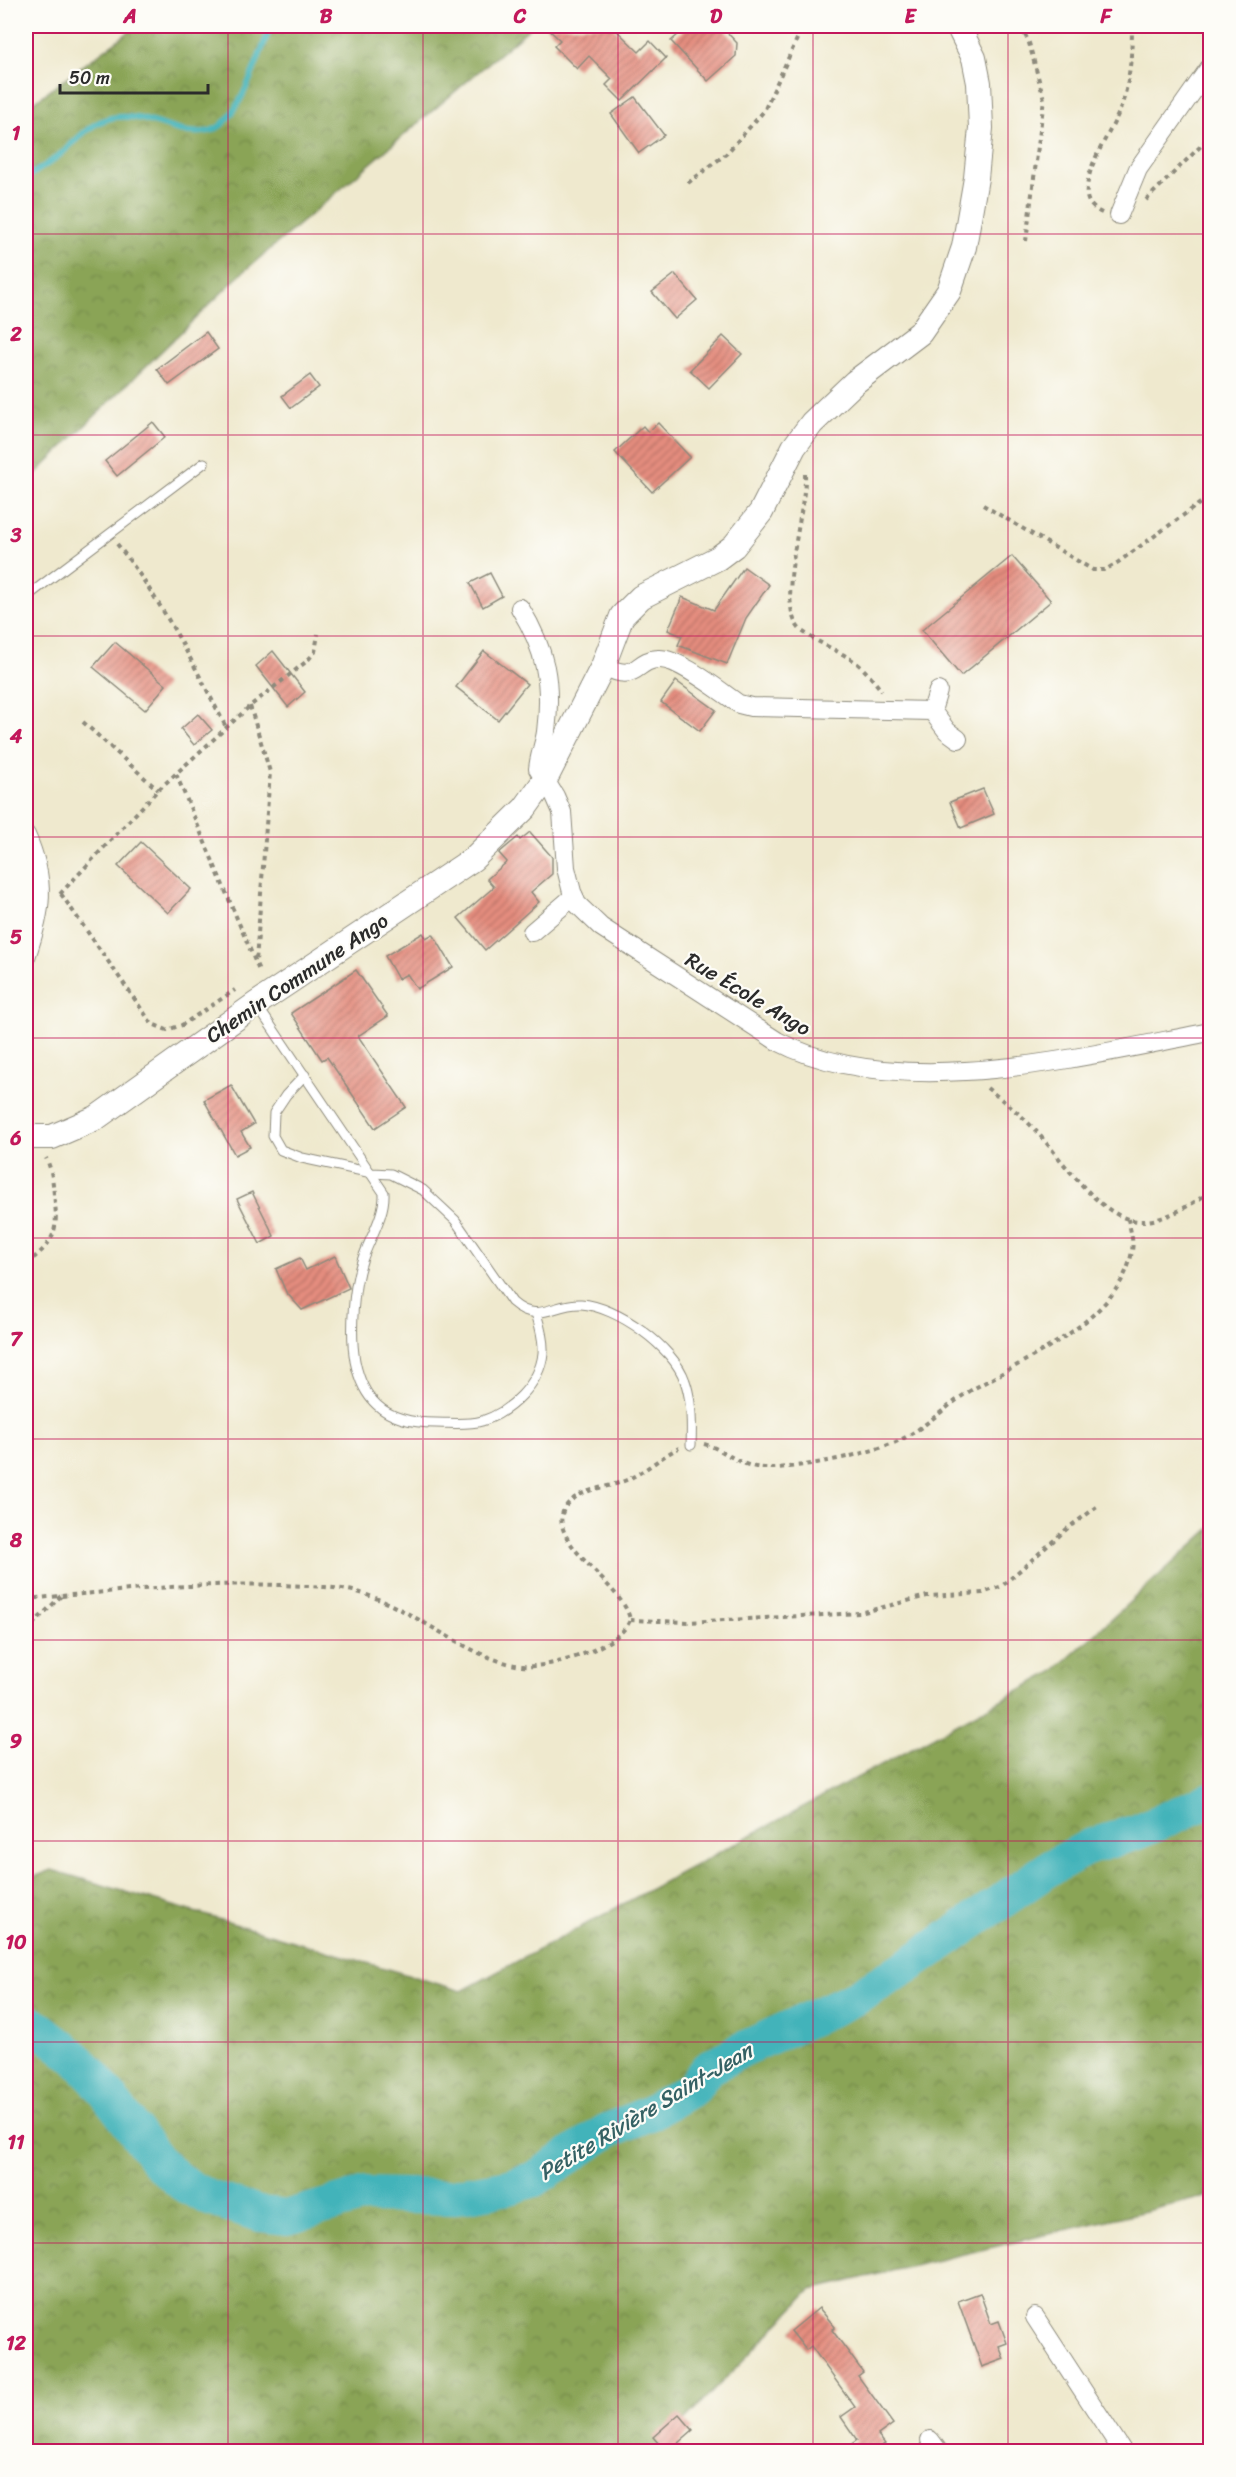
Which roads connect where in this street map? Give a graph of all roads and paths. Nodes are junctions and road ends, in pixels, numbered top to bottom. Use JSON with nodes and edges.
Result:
{"nodes":[{"id":1,"x":803,"y":26,"type":"edge"},
{"id":2,"x":958,"y":26,"type":"edge"},
{"id":3,"x":1021,"y":26,"type":"edge"},
{"id":4,"x":1210,"y":67,"type":"edge"},
{"id":5,"x":688,"y":183,"type":"dead end"},
{"id":6,"x":1119,"y":215,"type":"dead end"},
{"id":7,"x":1026,"y":241,"type":"dead end"},
{"id":8,"x":794,"y":447,"type":"junction"},
{"id":9,"x":204,"y":463,"type":"dead end"},
{"id":10,"x":1210,"y":496,"type":"edge"},
{"id":11,"x":983,"y":505,"type":"dead end"},
{"id":12,"x":109,"y":534,"type":"junction"},
{"id":13,"x":26,"y":597,"type":"edge"},
{"id":14,"x":520,"y":608,"type":"dead end"},
{"id":15,"x":318,"y":634,"type":"dead end"},
{"id":16,"x":603,"y":666,"type":"junction"},
{"id":17,"x":938,"y":691,"type":"dead end"},
{"id":18,"x":250,"y":706,"type":"junction"},
{"id":19,"x":897,"y":710,"type":"junction"},
{"id":20,"x":932,"y":711,"type":"junction"},
{"id":21,"x":83,"y":722,"type":"dead end"},
{"id":22,"x":226,"y":727,"type":"junction"},
{"id":23,"x":958,"y":739,"type":"dead end"},
{"id":24,"x":176,"y":774,"type":"junction"},
{"id":25,"x":545,"y":780,"type":"junction"},
{"id":26,"x":158,"y":790,"type":"junction"},
{"id":27,"x":26,"y":835,"type":"edge"},
{"id":28,"x":60,"y":894,"type":"junction"},
{"id":29,"x":574,"y":896,"type":"junction"},
{"id":30,"x":39,"y":920,"type":"junction"},
{"id":31,"x":532,"y":932,"type":"dead end"},
{"id":32,"x":26,"y":957,"type":"edge"},
{"id":33,"x":256,"y":962,"type":"junction"},
{"id":34,"x":270,"y":967,"type":"dead end"},
{"id":35,"x":260,"y":973,"type":"junction"},
{"id":36,"x":250,"y":980,"type":"dead end"},
{"id":37,"x":241,"y":986,"type":"dead end"},
{"id":38,"x":256,"y":1004,"type":"junction"},
{"id":39,"x":1210,"y":1032,"type":"edge"},
{"id":40,"x":968,"y":1072,"type":"junction"},
{"id":41,"x":305,"y":1075,"type":"junction"},
{"id":42,"x":28,"y":1137,"type":"edge"},
{"id":43,"x":372,"y":1173,"type":"junction"},
{"id":44,"x":1210,"y":1192,"type":"edge"},
{"id":45,"x":1128,"y":1219,"type":"junction"},
{"id":46,"x":26,"y":1264,"type":"edge"},
{"id":47,"x":536,"y":1313,"type":"junction"},
{"id":48,"x":691,"y":1445,"type":"junction"},
{"id":49,"x":1096,"y":1507,"type":"dead end"},
{"id":50,"x":61,"y":1596,"type":"junction"},
{"id":51,"x":26,"y":1599,"type":"edge"},
{"id":52,"x":630,"y":1620,"type":"junction"},
{"id":53,"x":26,"y":1631,"type":"edge"},
{"id":54,"x":1035,"y":2317,"type":"dead end"},
{"id":55,"x":1123,"y":2451,"type":"edge"}],
"edges":[{"from":1,"to":5,"type":"path"},
{"from":2,"to":8,"type":"street","name":"Chemin Commune Ango"},
{"from":3,"to":7,"type":"path"},
{"from":4,"to":6,"type":"street"},
{"from":8,"to":16,"type":"street","name":"Chemin Commune Ango"},
{"from":8,"to":19,"type":"path"},
{"from":9,"to":12,"type":"lane"},
{"from":10,"to":11,"type":"path"},
{"from":12,"to":13,"type":"lane"},
{"from":12,"to":22,"type":"path"},
{"from":14,"to":25,"type":"street"},
{"from":15,"to":18,"type":"path"},
{"from":16,"to":19,"type":"street"},
{"from":16,"to":25,"type":"street","name":"Chemin Commune Ango"},
{"from":17,"to":20,"type":"street"},
{"from":18,"to":22,"type":"path"},
{"from":18,"to":33,"type":"path"},
{"from":19,"to":20,"type":"street"},
{"from":20,"to":23,"type":"street"},
{"from":21,"to":26,"type":"path"},
{"from":22,"to":24,"type":"path"},
{"from":24,"to":26,"type":"path"},
{"from":24,"to":33,"type":"path"},
{"from":25,"to":29,"type":"street","name":"Rue École Ango"},
{"from":25,"to":38,"type":"street","name":"Chemin Commune Ango"},
{"from":26,"to":28,"type":"path"},
{"from":27,"to":30,"type":"street"},
{"from":28,"to":30,"type":"path"},
{"from":28,"to":37,"type":"path"},
{"from":29,"to":31,"type":"street"},
{"from":29,"to":40,"type":"street","name":"Rue École Ango"},
{"from":30,"to":32,"type":"street"},
{"from":33,"to":35,"type":"path"},
{"from":34,"to":35,"type":"path"},
{"from":35,"to":36,"type":"path"},
{"from":38,"to":41,"type":"lane"},
{"from":38,"to":42,"type":"street","name":"Chemin Commune Ango"},
{"from":39,"to":40,"type":"street","name":"Rue École Ango"},
{"from":40,"to":45,"type":"path"},
{"from":41,"to":43,"type":"lane"},
{"from":41,"to":43,"type":"lane"},
{"from":42,"to":46,"type":"path"},
{"from":43,"to":47,"type":"lane"},
{"from":43,"to":47,"type":"lane"},
{"from":44,"to":45,"type":"path"},
{"from":45,"to":48,"type":"path"},
{"from":47,"to":48,"type":"lane"},
{"from":48,"to":52,"type":"path"},
{"from":49,"to":52,"type":"path"},
{"from":50,"to":51,"type":"path"},
{"from":50,"to":52,"type":"path"},
{"from":50,"to":53,"type":"path"},
{"from":54,"to":55,"type":"street"}]}
